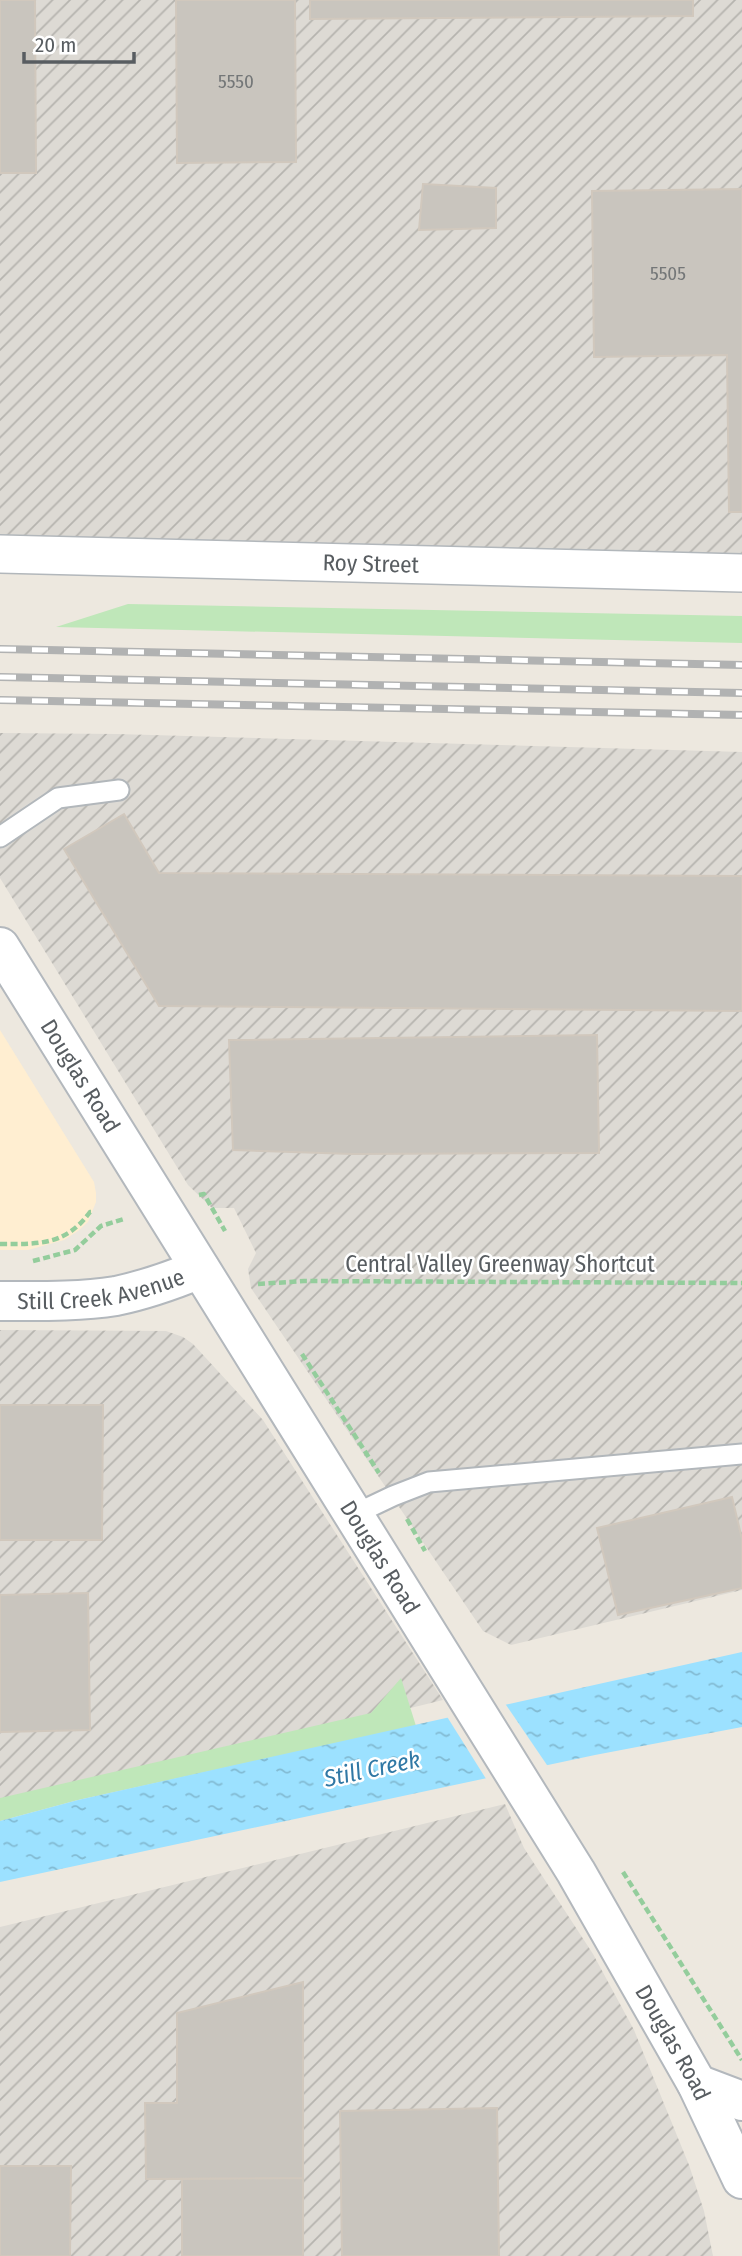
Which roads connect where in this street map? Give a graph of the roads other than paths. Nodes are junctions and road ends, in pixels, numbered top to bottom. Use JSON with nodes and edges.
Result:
{"nodes":[{"id":1,"x":0,"y":554,"type":"edge"},
{"id":2,"x":742,"y":573,"type":"edge"},
{"id":3,"x":119,"y":790,"type":"dead end"},
{"id":4,"x":0,"y":837,"type":"edge"},
{"id":5,"x":0,"y":947,"type":"edge"},
{"id":6,"x":200,"y":1269,"type":"junction"},
{"id":7,"x":0,"y":1301,"type":"edge"},
{"id":8,"x":742,"y":1454,"type":"edge"},
{"id":9,"x":353,"y":1515,"type":"junction"},
{"id":10,"x":697,"y":2084,"type":"junction"},
{"id":11,"x":742,"y":2101,"type":"edge"},
{"id":12,"x":742,"y":2179,"type":"edge"}],
"edges":[{"from":1,"to":2,"type":"street","name":"Roy Street"},
{"from":3,"to":4,"type":"lane"},
{"from":5,"to":6,"type":"street","name":"Douglas Road"},
{"from":6,"to":7,"type":"street","name":"Still Creek Avenue"},
{"from":6,"to":9,"type":"street","name":"Douglas Road"},
{"from":8,"to":9,"type":"lane"},
{"from":9,"to":10,"type":"street","name":"Douglas Road"},
{"from":10,"to":11,"type":"street"},
{"from":10,"to":12,"type":"street","name":"Douglas Road"}]}
